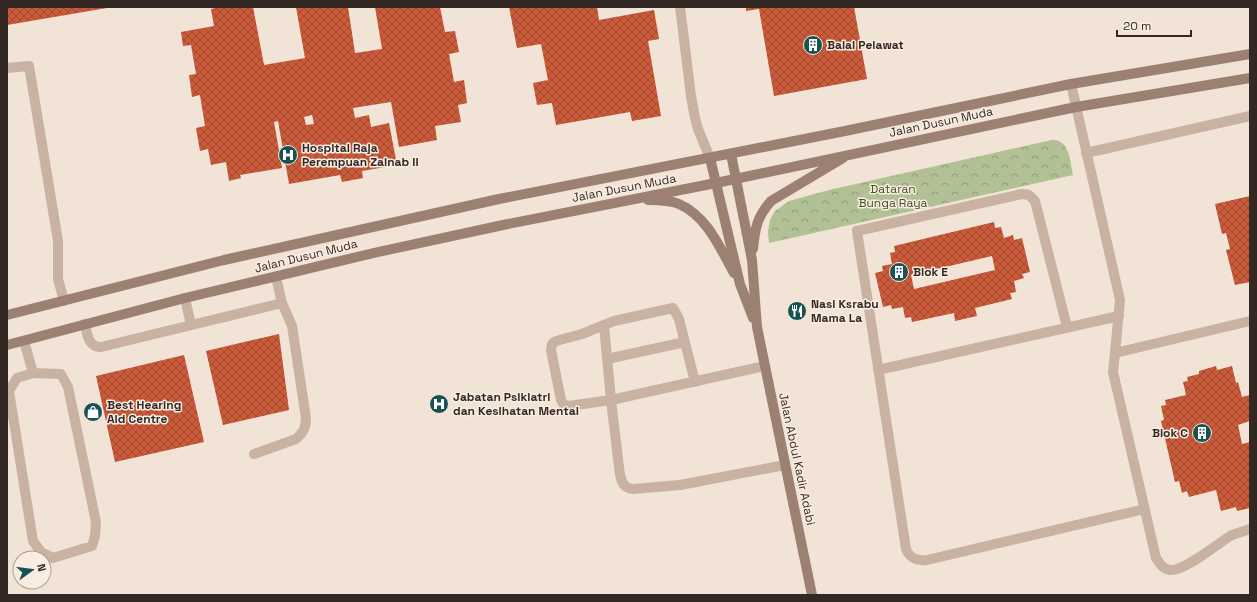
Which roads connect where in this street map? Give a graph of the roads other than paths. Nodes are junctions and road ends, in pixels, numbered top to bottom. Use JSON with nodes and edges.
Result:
{"nodes":[{"id":1,"x":680,"y":7,"type":"edge"},
{"id":2,"x":1250,"y":54,"type":"edge"},
{"id":3,"x":7,"y":68,"type":"edge"},
{"id":4,"x":1250,"y":78,"type":"edge"},
{"id":5,"x":1071,"y":84,"type":"junction"},
{"id":6,"x":1076,"y":107,"type":"junction"},
{"id":7,"x":1250,"y":116,"type":"edge"},
{"id":8,"x":851,"y":153,"type":"junction"},
{"id":9,"x":1086,"y":153,"type":"junction"},
{"id":10,"x":731,"y":154,"type":"junction"},
{"id":11,"x":710,"y":158,"type":"junction"},
{"id":12,"x":736,"y":178,"type":"junction"},
{"id":13,"x":716,"y":182,"type":"junction"},
{"id":14,"x":624,"y":200,"type":"junction"},
{"id":15,"x":752,"y":260,"type":"junction"},
{"id":16,"x":276,"y":277,"type":"junction"},
{"id":17,"x":740,"y":284,"type":"junction"},
{"id":18,"x":185,"y":298,"type":"junction"},
{"id":19,"x":64,"y":301,"type":"junction"},
{"id":20,"x":282,"y":303,"type":"junction"},
{"id":21,"x":7,"y":315,"type":"edge"},
{"id":22,"x":1119,"y":316,"type":"junction"},
{"id":23,"x":1250,"y":321,"type":"edge"},
{"id":24,"x":85,"y":324,"type":"junction"},
{"id":25,"x":191,"y":325,"type":"junction"},
{"id":26,"x":604,"y":325,"type":"junction"},
{"id":27,"x":757,"y":327,"type":"junction"},
{"id":28,"x":1067,"y":328,"type":"junction"},
{"id":29,"x":24,"y":341,"type":"junction"},
{"id":30,"x":685,"y":342,"type":"junction"},
{"id":31,"x":7,"y":345,"type":"edge"},
{"id":32,"x":1115,"y":353,"type":"junction"},
{"id":33,"x":607,"y":359,"type":"junction"},
{"id":34,"x":765,"y":366,"type":"junction"},
{"id":35,"x":878,"y":370,"type":"junction"},
{"id":36,"x":33,"y":373,"type":"junction"},
{"id":37,"x":695,"y":382,"type":"junction"},
{"id":38,"x":611,"y":400,"type":"junction"},
{"id":39,"x":254,"y":454,"type":"dead end"},
{"id":40,"x":785,"y":465,"type":"junction"},
{"id":41,"x":1145,"y":510,"type":"junction"},
{"id":42,"x":1250,"y":529,"type":"edge"},
{"id":43,"x":812,"y":595,"type":"edge"}],
"edges":[{"from":1,"to":11,"type":"lane"},
{"from":2,"to":5,"type":"main road"},
{"from":3,"to":19,"type":"lane"},
{"from":4,"to":6,"type":"main road","name":"Jalan Dusun Muda"},
{"from":5,"to":6,"type":"lane"},
{"from":5,"to":10,"type":"main road"},
{"from":6,"to":8,"type":"main road","name":"Jalan Dusun Muda"},
{"from":6,"to":9,"type":"lane"},
{"from":7,"to":9,"type":"lane"},
{"from":8,"to":12,"type":"main road","name":"Jalan Dusun Muda"},
{"from":8,"to":15,"type":"main road"},
{"from":9,"to":22,"type":"lane"},
{"from":10,"to":11,"type":"main road"},
{"from":10,"to":12,"type":"main road","name":"Jalan Abdul Kadir Adabi"},
{"from":11,"to":13,"type":"main road","name":"Jalan Abdul Kadir Adabi"},
{"from":11,"to":19,"type":"main road"},
{"from":12,"to":13,"type":"main road","name":"Jalan Dusun Muda"},
{"from":12,"to":15,"type":"main road","name":"Jalan Abdul Kadir Adabi"},
{"from":13,"to":14,"type":"main road","name":"Jalan Dusun Muda"},
{"from":13,"to":17,"type":"main road","name":"Jalan Abdul Kadir Adabi"},
{"from":14,"to":16,"type":"main road","name":"Jalan Dusun Muda"},
{"from":14,"to":17,"type":"main road"},
{"from":15,"to":27,"type":"main road","name":"Jalan Abdul Kadir Adabi"},
{"from":16,"to":18,"type":"main road","name":"Jalan Dusun Muda"},
{"from":16,"to":20,"type":"lane"},
{"from":17,"to":27,"type":"main road","name":"Jalan Abdul Kadir Adabi"},
{"from":18,"to":24,"type":"main road","name":"Jalan Dusun Muda"},
{"from":18,"to":25,"type":"lane"},
{"from":19,"to":21,"type":"main road"},
{"from":20,"to":25,"type":"lane"},
{"from":20,"to":39,"type":"lane"},
{"from":22,"to":28,"type":"lane"},
{"from":22,"to":32,"type":"lane"},
{"from":23,"to":32,"type":"lane"},
{"from":24,"to":25,"type":"lane"},
{"from":24,"to":29,"type":"main road","name":"Jalan Dusun Muda"},
{"from":26,"to":30,"type":"lane"},
{"from":26,"to":33,"type":"lane"},
{"from":26,"to":38,"type":"lane"},
{"from":27,"to":34,"type":"main road","name":"Jalan Abdul Kadir Adabi"},
{"from":28,"to":35,"type":"lane"},
{"from":28,"to":35,"type":"lane"},
{"from":29,"to":31,"type":"main road","name":"Jalan Dusun Muda"},
{"from":29,"to":36,"type":"lane"},
{"from":30,"to":33,"type":"lane"},
{"from":30,"to":37,"type":"lane"},
{"from":32,"to":41,"type":"lane"},
{"from":33,"to":38,"type":"lane"},
{"from":34,"to":37,"type":"lane"},
{"from":34,"to":40,"type":"main road","name":"Jalan Abdul Kadir Adabi"},
{"from":35,"to":41,"type":"lane"},
{"from":36,"to":36,"type":"lane"},
{"from":37,"to":38,"type":"lane"},
{"from":38,"to":40,"type":"lane"},
{"from":40,"to":43,"type":"main road","name":"Jalan Abdul Kadir Adabi"},
{"from":41,"to":42,"type":"lane"}]}
